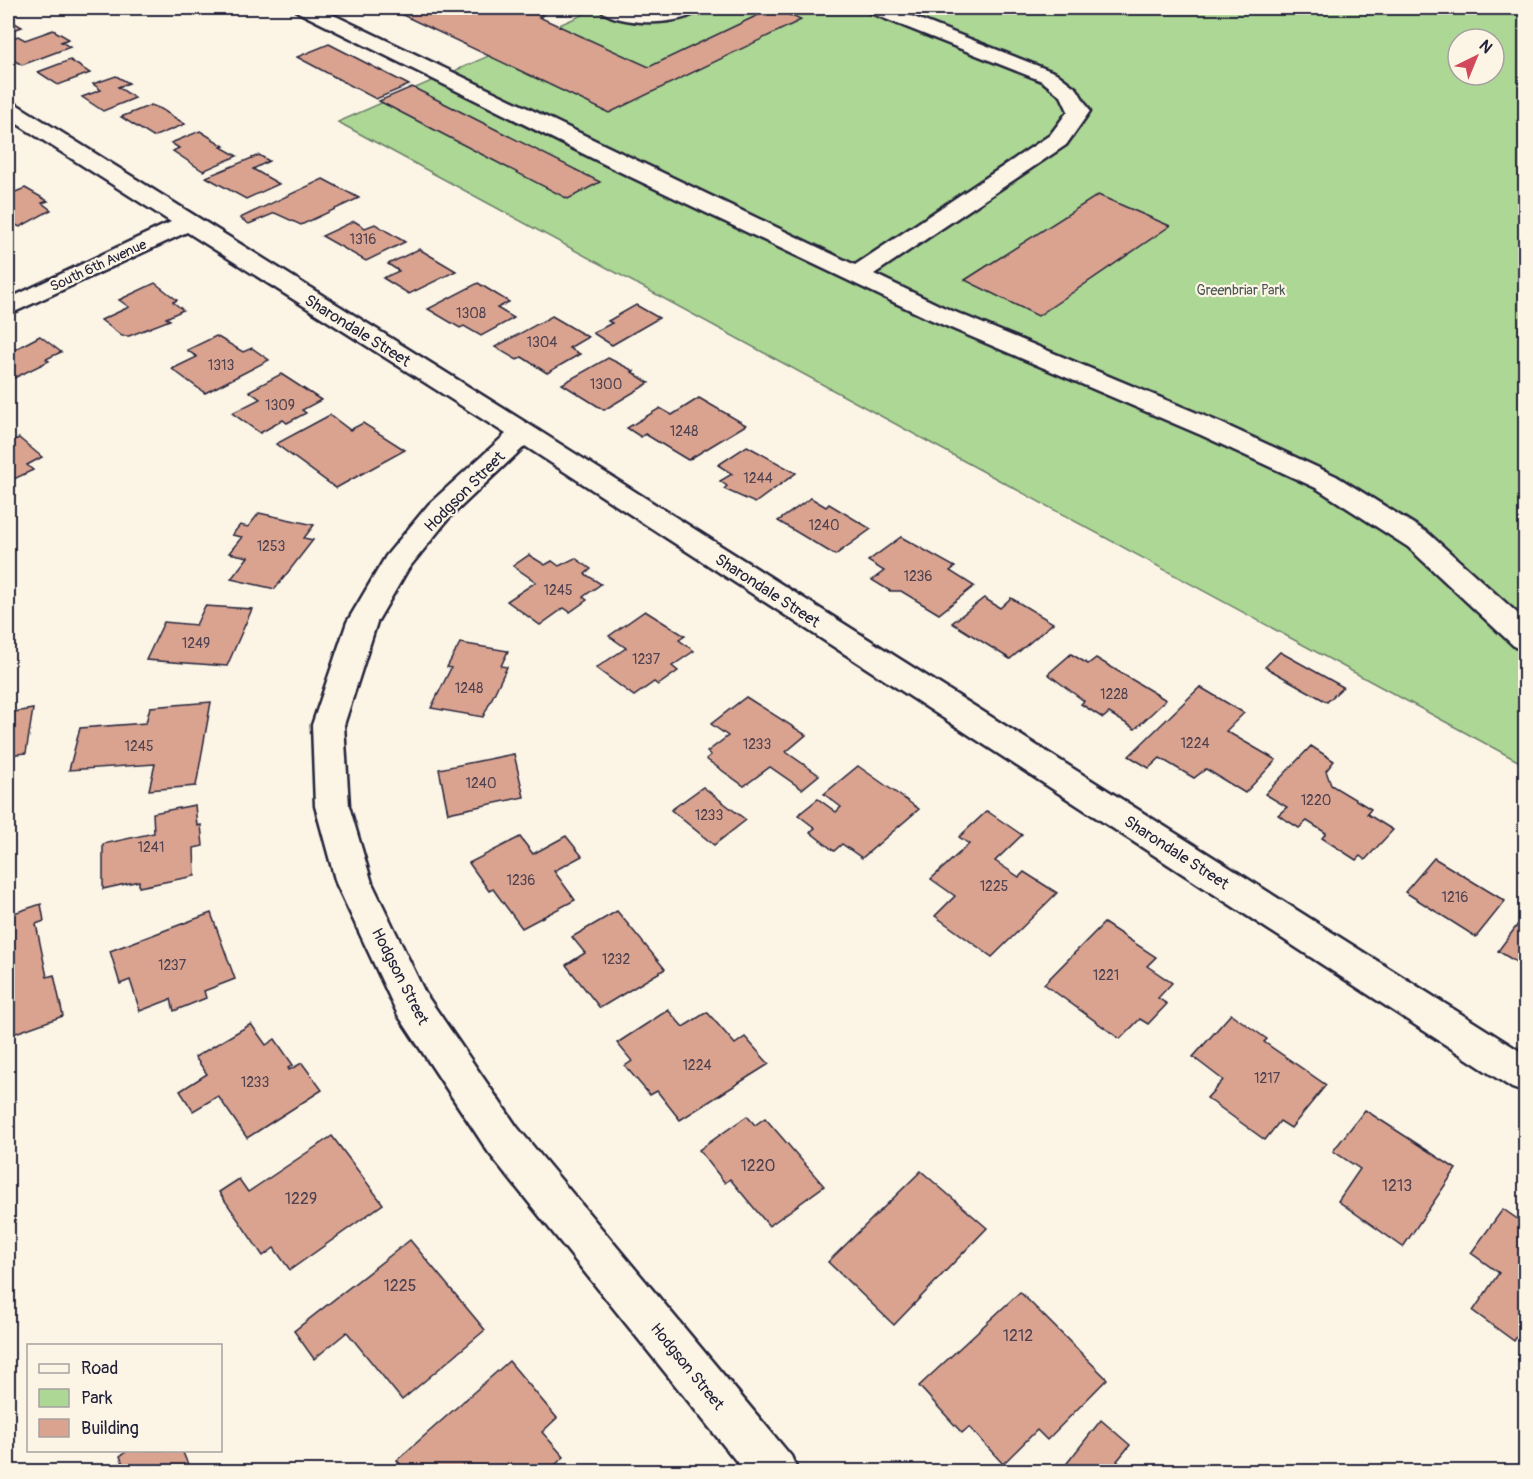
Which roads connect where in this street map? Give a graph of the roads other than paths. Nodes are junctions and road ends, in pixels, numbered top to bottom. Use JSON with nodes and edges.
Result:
{"nodes":[{"id":1,"x":305,"y":8,"type":"edge"},
{"id":2,"x":609,"y":8,"type":"edge"},
{"id":3,"x":691,"y":8,"type":"edge"},
{"id":4,"x":875,"y":8,"type":"edge"},
{"id":5,"x":8,"y":109,"type":"edge"},
{"id":6,"x":188,"y":223,"type":"junction"},
{"id":7,"x":856,"y":275,"type":"junction"},
{"id":8,"x":8,"y":308,"type":"edge"},
{"id":9,"x":523,"y":433,"type":"junction"},
{"id":10,"x":1526,"y":639,"type":"edge"},
{"id":11,"x":1526,"y":1076,"type":"edge"},
{"id":12,"x":775,"y":1472,"type":"edge"}],
"edges":[{"from":1,"to":7,"type":"street"},
{"from":2,"to":3,"type":"street"},
{"from":4,"to":7,"type":"street"},
{"from":5,"to":6,"type":"street","name":"Sharondale Street"},
{"from":6,"to":8,"type":"street","name":"South 6th Avenue"},
{"from":6,"to":9,"type":"street","name":"Sharondale Street"},
{"from":7,"to":10,"type":"street"},
{"from":9,"to":11,"type":"street","name":"Sharondale Street"},
{"from":9,"to":12,"type":"street","name":"Hodgson Street"}]}
